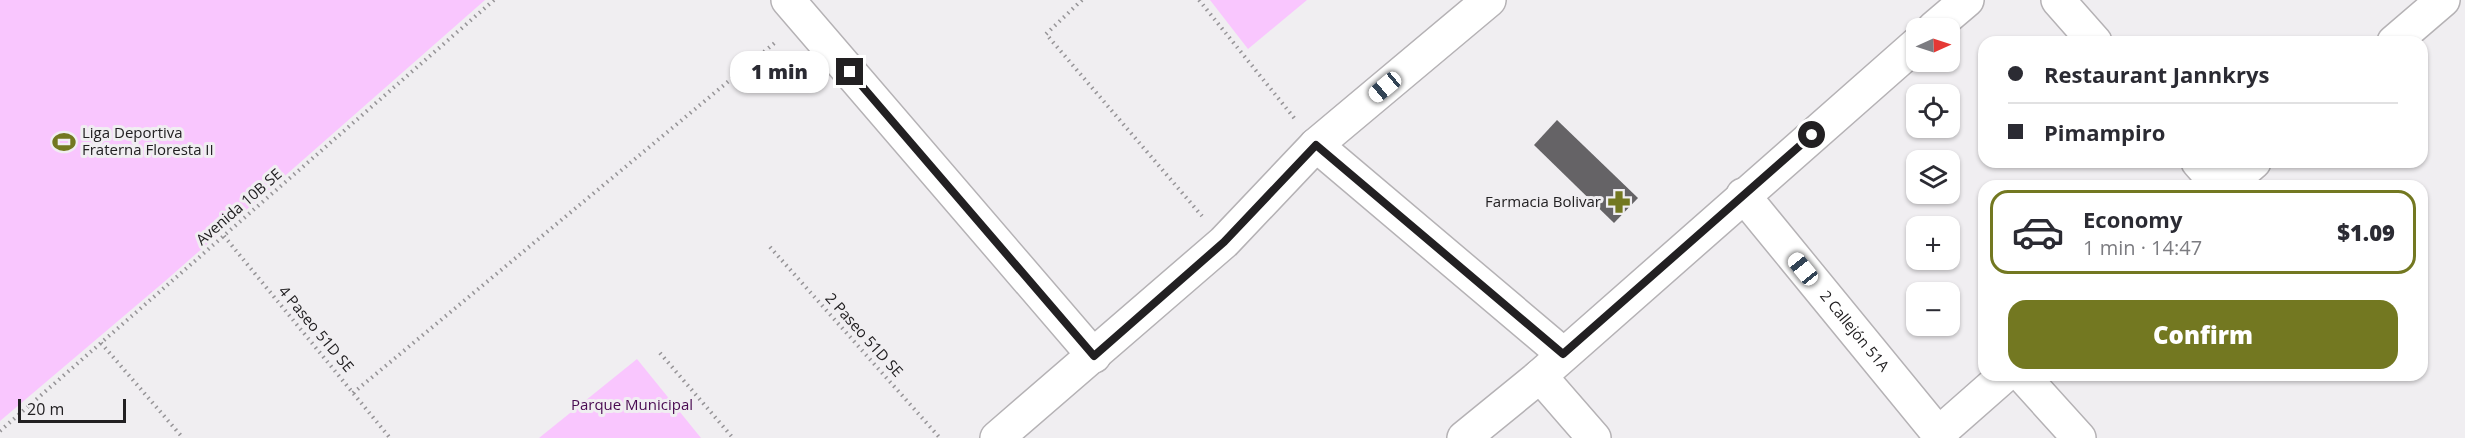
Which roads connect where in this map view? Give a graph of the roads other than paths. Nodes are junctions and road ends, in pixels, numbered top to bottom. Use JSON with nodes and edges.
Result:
{"nodes":[{"id":1,"x":1489,"y":0,"type":"edge"},
{"id":2,"x":1967,"y":0,"type":"edge"},
{"id":3,"x":2058,"y":0,"type":"edge"},
{"id":4,"x":2443,"y":0,"type":"edge"},
{"id":5,"x":796,"y":9,"type":"edge"},
{"id":6,"x":1946,"y":18,"type":"edge"},
{"id":7,"x":2090,"y":36,"type":"edge"},
{"id":8,"x":2401,"y":36,"type":"edge"},
{"id":9,"x":1906,"y":54,"type":"edge"},
{"id":10,"x":1316,"y":145,"type":"junction"},
{"id":11,"x":2203,"y":168,"type":"edge"},
{"id":12,"x":2247,"y":168,"type":"edge"},
{"id":13,"x":2214,"y":180,"type":"edge"},
{"id":14,"x":2233,"y":180,"type":"edge"},
{"id":15,"x":1743,"y":195,"type":"junction"},
{"id":16,"x":1563,"y":354,"type":"junction"},
{"id":17,"x":1094,"y":356,"type":"junction"},
{"id":18,"x":1540,"y":376,"type":"junction"},
{"id":19,"x":1999,"y":381,"type":"edge"},
{"id":20,"x":2027,"y":381,"type":"edge"},
{"id":21,"x":1940,"y":436,"type":"edge"},
{"id":22,"x":997,"y":438,"type":"edge"},
{"id":23,"x":1464,"y":438,"type":"edge"},
{"id":24,"x":1594,"y":438,"type":"edge"},
{"id":25,"x":2079,"y":438,"type":"edge"}],
"edges":[{"from":1,"to":10,"type":"street"},
{"from":2,"to":6,"type":"street"},
{"from":3,"to":7,"type":"street"},
{"from":4,"to":8,"type":"street"},
{"from":5,"to":17,"type":"street"},
{"from":9,"to":15,"type":"street"},
{"from":10,"to":16,"type":"street"},
{"from":10,"to":17,"type":"street"},
{"from":11,"to":13,"type":"street"},
{"from":12,"to":14,"type":"street"},
{"from":15,"to":16,"type":"street"},
{"from":15,"to":21,"type":"street","name":"2 Callejón 51A"},
{"from":16,"to":18,"type":"street"},
{"from":17,"to":22,"type":"street"},
{"from":18,"to":23,"type":"street"},
{"from":18,"to":24,"type":"street"},
{"from":19,"to":21,"type":"street"},
{"from":20,"to":25,"type":"street"}]}
